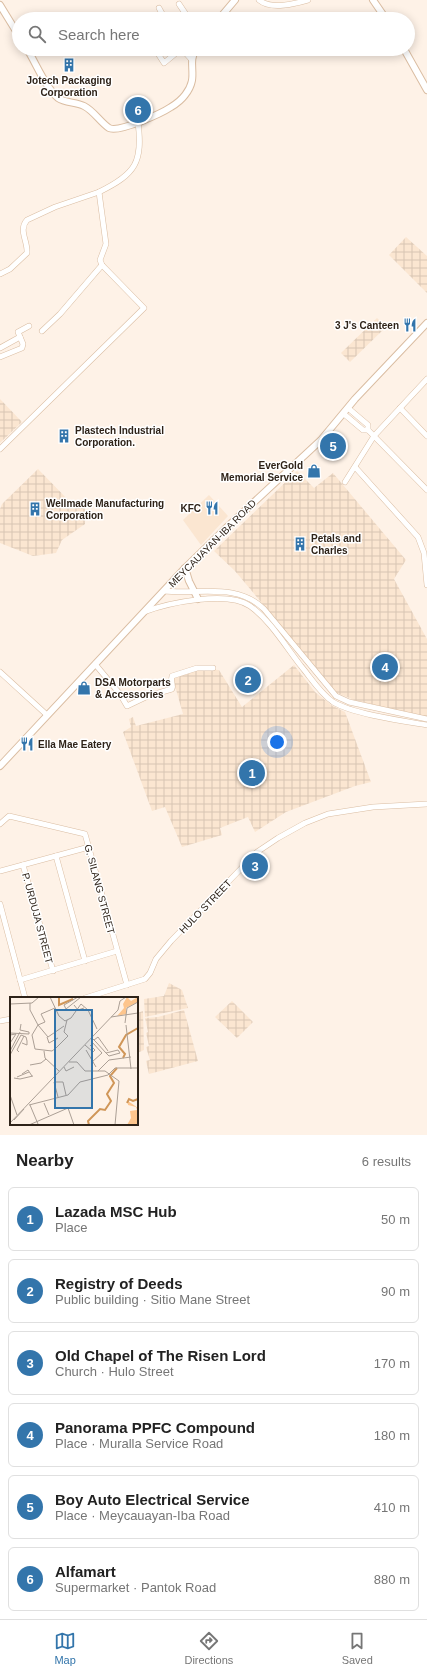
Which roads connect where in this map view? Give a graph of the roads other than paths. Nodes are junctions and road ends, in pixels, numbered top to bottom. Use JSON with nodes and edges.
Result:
{"nodes":[{"id":1,"x":235,"y":0,"type":"edge"},
{"id":2,"x":259,"y":0,"type":"edge"},
{"id":3,"x":308,"y":0,"type":"edge"},
{"id":4,"x":373,"y":0,"type":"edge"},
{"id":5,"x":179,"y":4,"type":"dead end"},
{"id":6,"x":0,"y":5,"type":"edge"},
{"id":7,"x":159,"y":8,"type":"dead end"},
{"id":8,"x":161,"y":12,"type":"edge"},
{"id":9,"x":184,"y":12,"type":"edge"},
{"id":10,"x":225,"y":12,"type":"edge"},
{"id":11,"x":381,"y":12,"type":"edge"},
{"id":12,"x":12,"y":25,"type":"edge"},
{"id":13,"x":31,"y":56,"type":"edge"},
{"id":14,"x":160,"y":56,"type":"edge"},
{"id":15,"x":173,"y":56,"type":"edge"},
{"id":16,"x":188,"y":56,"type":"edge"},
{"id":17,"x":193,"y":56,"type":"edge"},
{"id":18,"x":408,"y":56,"type":"edge"},
{"id":19,"x":192,"y":60,"type":"junction"},
{"id":20,"x":427,"y":90,"type":"edge"},
{"id":21,"x":138,"y":122,"type":"junction"},
{"id":22,"x":98,"y":192,"type":"junction"},
{"id":23,"x":102,"y":265,"type":"junction"},
{"id":24,"x":0,"y":274,"type":"edge"},
{"id":25,"x":427,"y":323,"type":"edge"},
{"id":26,"x":29,"y":326,"type":"dead end"},
{"id":27,"x":42,"y":331,"type":"dead end"},
{"id":28,"x":20,"y":338,"type":"junction"},
{"id":29,"x":0,"y":348,"type":"edge"},
{"id":30,"x":0,"y":357,"type":"edge"},
{"id":31,"x":427,"y":380,"type":"edge"},
{"id":32,"x":400,"y":408,"type":"junction"},
{"id":33,"x":346,"y":411,"type":"junction"},
{"id":34,"x":359,"y":418,"type":"junction"},
{"id":35,"x":354,"y":423,"type":"junction"},
{"id":36,"x":368,"y":430,"type":"junction"},
{"id":37,"x":374,"y":436,"type":"junction"},
{"id":38,"x":427,"y":436,"type":"edge"},
{"id":39,"x":0,"y":449,"type":"edge"},
{"id":40,"x":355,"y":467,"type":"junction"},
{"id":41,"x":345,"y":482,"type":"dead end"},
{"id":42,"x":427,"y":490,"type":"edge"},
{"id":43,"x":426,"y":552,"type":"edge"},
{"id":44,"x":186,"y":568,"type":"junction"},
{"id":45,"x":427,"y":585,"type":"edge"},
{"id":46,"x":164,"y":591,"type":"junction"},
{"id":47,"x":195,"y":592,"type":"junction"},
{"id":48,"x":198,"y":600,"type":"junction"},
{"id":49,"x":143,"y":613,"type":"junction"},
{"id":50,"x":95,"y":664,"type":"junction"},
{"id":51,"x":213,"y":668,"type":"dead end"},
{"id":52,"x":0,"y":672,"type":"edge"},
{"id":53,"x":47,"y":715,"type":"junction"},
{"id":54,"x":427,"y":720,"type":"edge"},
{"id":55,"x":427,"y":725,"type":"edge"},
{"id":56,"x":0,"y":766,"type":"edge"},
{"id":57,"x":427,"y":804,"type":"edge"},
{"id":58,"x":0,"y":824,"type":"edge"},
{"id":59,"x":89,"y":847,"type":"junction"},
{"id":60,"x":56,"y":856,"type":"junction"},
{"id":61,"x":23,"y":865,"type":"junction"},
{"id":62,"x":0,"y":870,"type":"edge"},
{"id":63,"x":0,"y":904,"type":"edge"},
{"id":64,"x":117,"y":951,"type":"junction"},
{"id":65,"x":85,"y":961,"type":"junction"},
{"id":66,"x":53,"y":971,"type":"junction"},
{"id":67,"x":20,"y":980,"type":"junction"},
{"id":68,"x":127,"y":985,"type":"junction"},
{"id":69,"x":25,"y":997,"type":"edge"},
{"id":70,"x":88,"y":997,"type":"edge"},
{"id":71,"x":10,"y":1019,"type":"edge"},
{"id":72,"x":0,"y":1021,"type":"edge"}],
"edges":[{"from":1,"to":10,"type":"main road"},
{"from":2,"to":3,"type":"street"},
{"from":4,"to":11,"type":"main road"},
{"from":5,"to":9,"type":"street"},
{"from":6,"to":12,"type":"main road"},
{"from":7,"to":8,"type":"street"},
{"from":13,"to":21,"type":"main road"},
{"from":14,"to":15,"type":"street"},
{"from":16,"to":19,"type":"street"},
{"from":17,"to":19,"type":"main road"},
{"from":18,"to":20,"type":"main road"},
{"from":19,"to":21,"type":"main road"},
{"from":21,"to":22,"type":"street"},
{"from":22,"to":23,"type":"street"},
{"from":22,"to":24,"type":"street"},
{"from":23,"to":27,"type":"street"},
{"from":23,"to":39,"type":"street"},
{"from":25,"to":33,"type":"main road","name":"MEYCAUAYAN-IBA ROAD"},
{"from":26,"to":28,"type":"street"},
{"from":28,"to":29,"type":"street"},
{"from":28,"to":30,"type":"street"},
{"from":31,"to":32,"type":"street"},
{"from":32,"to":37,"type":"street"},
{"from":32,"to":38,"type":"street"},
{"from":33,"to":34,"type":"street"},
{"from":33,"to":35,"type":"street"},
{"from":33,"to":44,"type":"main road","name":"MEYCAUAYAN-IBA ROAD"},
{"from":34,"to":35,"type":"street"},
{"from":34,"to":36,"type":"street"},
{"from":35,"to":36,"type":"street"},
{"from":36,"to":37,"type":"street"},
{"from":37,"to":40,"type":"street"},
{"from":37,"to":42,"type":"street"},
{"from":40,"to":41,"type":"street"},
{"from":40,"to":43,"type":"street"},
{"from":43,"to":45,"type":"street"},
{"from":44,"to":46,"type":"main road","name":"MEYCAUAYAN-IBA ROAD"},
{"from":44,"to":47,"type":"main road"},
{"from":46,"to":47,"type":"street"},
{"from":46,"to":49,"type":"main road","name":"MEYCAUAYAN-IBA ROAD"},
{"from":47,"to":48,"type":"main road"},
{"from":47,"to":54,"type":"street"},
{"from":48,"to":49,"type":"street"},
{"from":48,"to":55,"type":"street"},
{"from":49,"to":50,"type":"main road","name":"MEYCAUAYAN-IBA ROAD"},
{"from":50,"to":51,"type":"street"},
{"from":50,"to":53,"type":"main road","name":"MEYCAUAYAN-IBA ROAD"},
{"from":52,"to":53,"type":"street"},
{"from":53,"to":56,"type":"main road","name":"MEYCAUAYAN-IBA ROAD"},
{"from":57,"to":68,"type":"street","name":"HULO STREET"},
{"from":58,"to":59,"type":"street","name":"G. SILANG STREET"},
{"from":59,"to":60,"type":"street"},
{"from":59,"to":64,"type":"street","name":"G. SILANG STREET"},
{"from":60,"to":61,"type":"street"},
{"from":60,"to":65,"type":"street"},
{"from":61,"to":62,"type":"street"},
{"from":61,"to":66,"type":"street","name":"P. URDUJA STREET"},
{"from":63,"to":67,"type":"street"},
{"from":64,"to":65,"type":"street"},
{"from":64,"to":68,"type":"street","name":"G. SILANG STREET"},
{"from":65,"to":66,"type":"street"},
{"from":66,"to":67,"type":"street"},
{"from":67,"to":69,"type":"street"},
{"from":68,"to":70,"type":"street","name":"HULO STREET"},
{"from":71,"to":72,"type":"street"}]}
